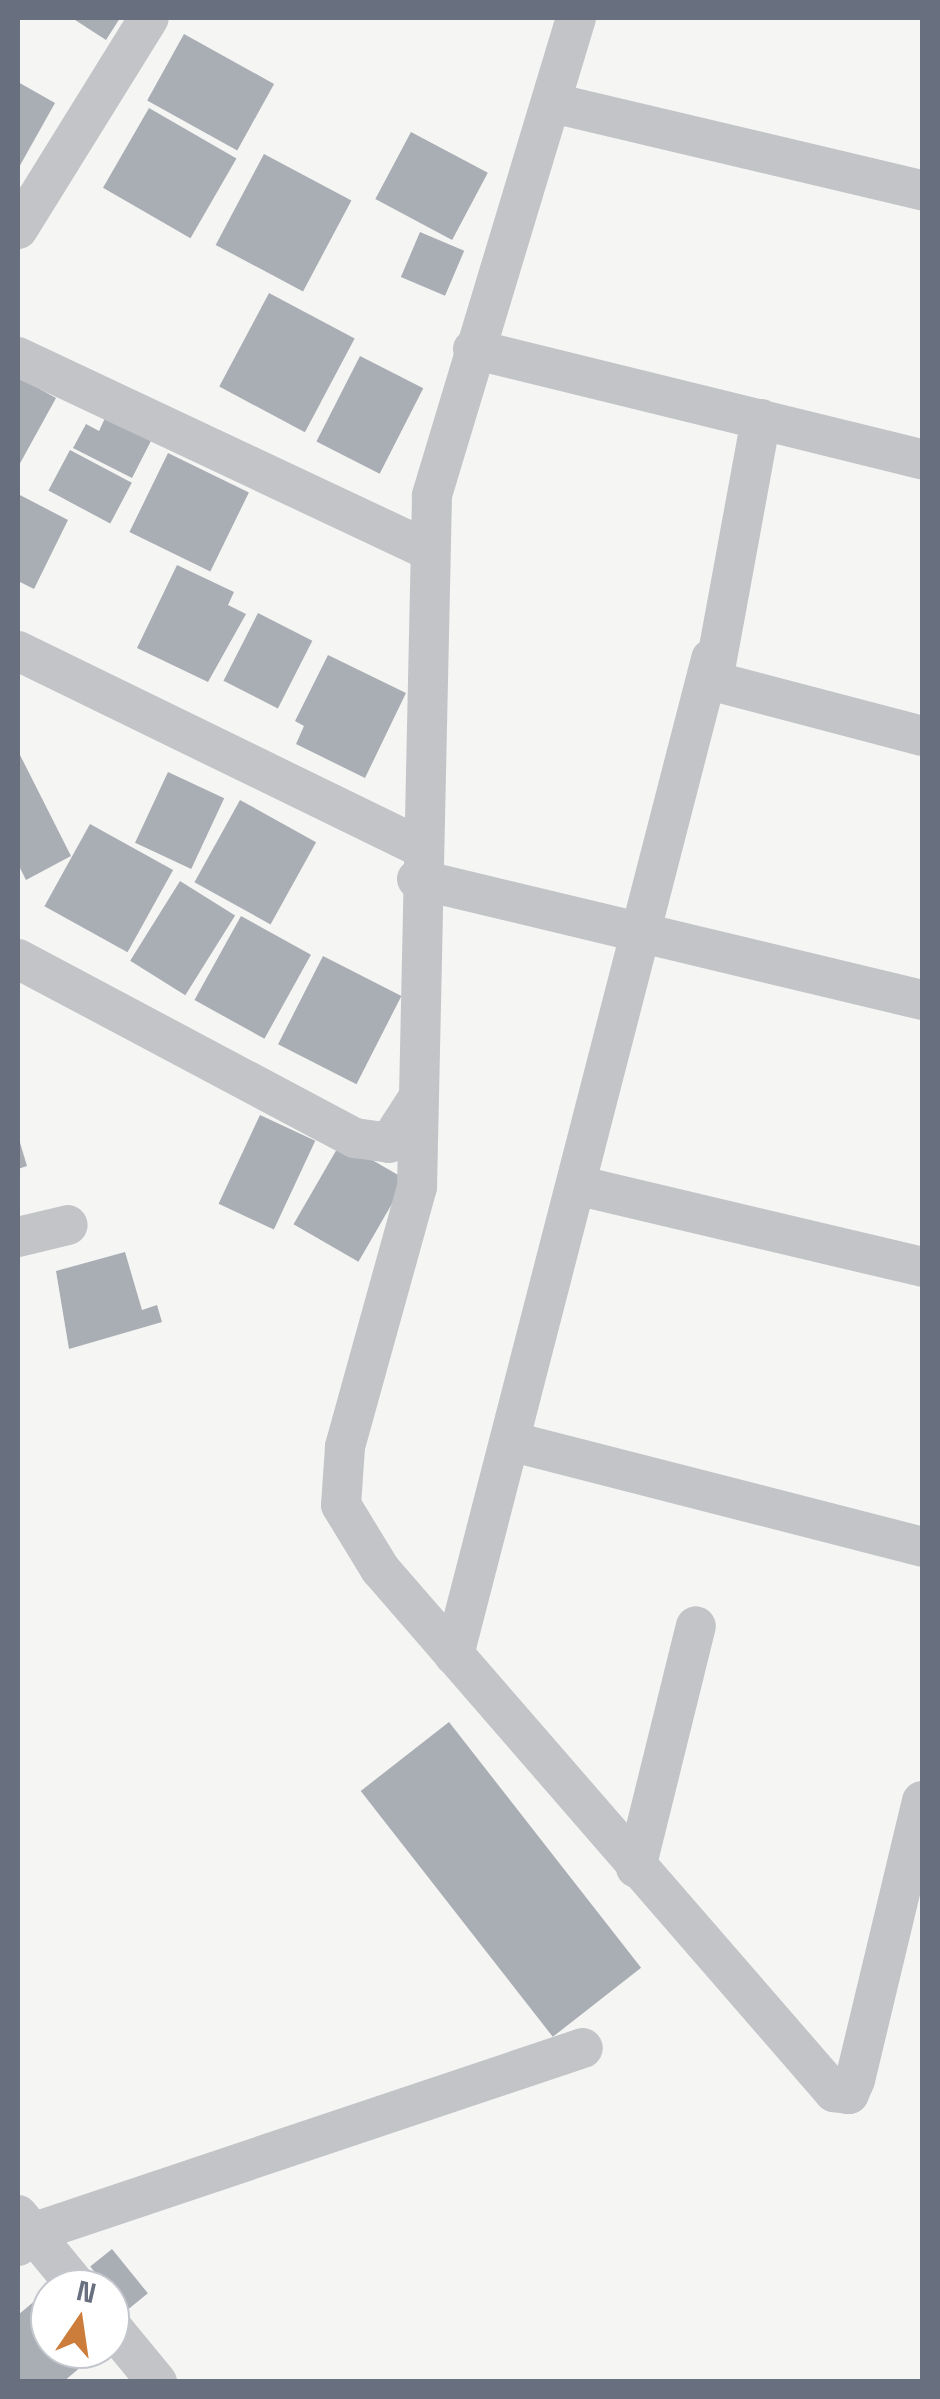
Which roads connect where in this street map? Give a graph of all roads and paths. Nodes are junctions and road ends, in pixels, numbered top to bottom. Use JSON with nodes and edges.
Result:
{"nodes":[{"id":1,"x":150,"y":18,"type":"edge"},
{"id":2,"x":576,"y":18,"type":"edge"},
{"id":3,"x":553,"y":103,"type":"junction"},
{"id":4,"x":922,"y":190,"type":"edge"},
{"id":5,"x":18,"y":229,"type":"edge"},
{"id":6,"x":473,"y":349,"type":"junction"},
{"id":7,"x":18,"y":357,"type":"edge"},
{"id":8,"x":761,"y":420,"type":"junction"},
{"id":9,"x":922,"y":459,"type":"edge"},
{"id":10,"x":428,"y":550,"type":"junction"},
{"id":11,"x":18,"y":651,"type":"edge"},
{"id":12,"x":711,"y":659,"type":"junction"},
{"id":13,"x":922,"y":736,"type":"edge"},
{"id":14,"x":418,"y":862,"type":"junction"},
{"id":15,"x":641,"y":932,"type":"junction"},
{"id":16,"x":18,"y":959,"type":"edge"},
{"id":17,"x":922,"y":1000,"type":"edge"},
{"id":18,"x":416,"y":1103,"type":"junction"},
{"id":19,"x":576,"y":1185,"type":"junction"},
{"id":20,"x":68,"y":1225,"type":"dead end"},
{"id":21,"x":18,"y":1238,"type":"edge"},
{"id":22,"x":922,"y":1267,"type":"edge"},
{"id":23,"x":510,"y":1440,"type":"junction"},
{"id":24,"x":922,"y":1547,"type":"edge"},
{"id":25,"x":696,"y":1626,"type":"dead end"},
{"id":26,"x":454,"y":1655,"type":"junction"},
{"id":27,"x":922,"y":1801,"type":"edge"},
{"id":28,"x":636,"y":1868,"type":"junction"},
{"id":29,"x":583,"y":2048,"type":"dead end"},
{"id":30,"x":22,"y":2231,"type":"edge"},
{"id":31,"x":59,"y":2269,"type":"edge"},
{"id":32,"x":130,"y":2350,"type":"edge"},
{"id":33,"x":157,"y":2382,"type":"edge"}],
"edges":[{"from":1,"to":5,"type":"street"},
{"from":2,"to":3,"type":"street"},
{"from":3,"to":4,"type":"street"},
{"from":3,"to":6,"type":"street"},
{"from":6,"to":8,"type":"street"},
{"from":6,"to":10,"type":"street"},
{"from":7,"to":10,"type":"street"},
{"from":8,"to":9,"type":"street"},
{"from":8,"to":12,"type":"street"},
{"from":10,"to":14,"type":"street"},
{"from":11,"to":14,"type":"street"},
{"from":12,"to":13,"type":"street"},
{"from":12,"to":15,"type":"street"},
{"from":14,"to":15,"type":"street"},
{"from":14,"to":18,"type":"street"},
{"from":15,"to":17,"type":"street"},
{"from":15,"to":19,"type":"street"},
{"from":16,"to":18,"type":"street"},
{"from":18,"to":26,"type":"street"},
{"from":19,"to":22,"type":"street"},
{"from":19,"to":23,"type":"street"},
{"from":20,"to":21,"type":"street"},
{"from":23,"to":24,"type":"street"},
{"from":23,"to":26,"type":"street"},
{"from":25,"to":28,"type":"street"},
{"from":26,"to":28,"type":"street"},
{"from":27,"to":28,"type":"street"},
{"from":29,"to":30,"type":"street"},
{"from":30,"to":31,"type":"street"},
{"from":32,"to":33,"type":"street"}]}
